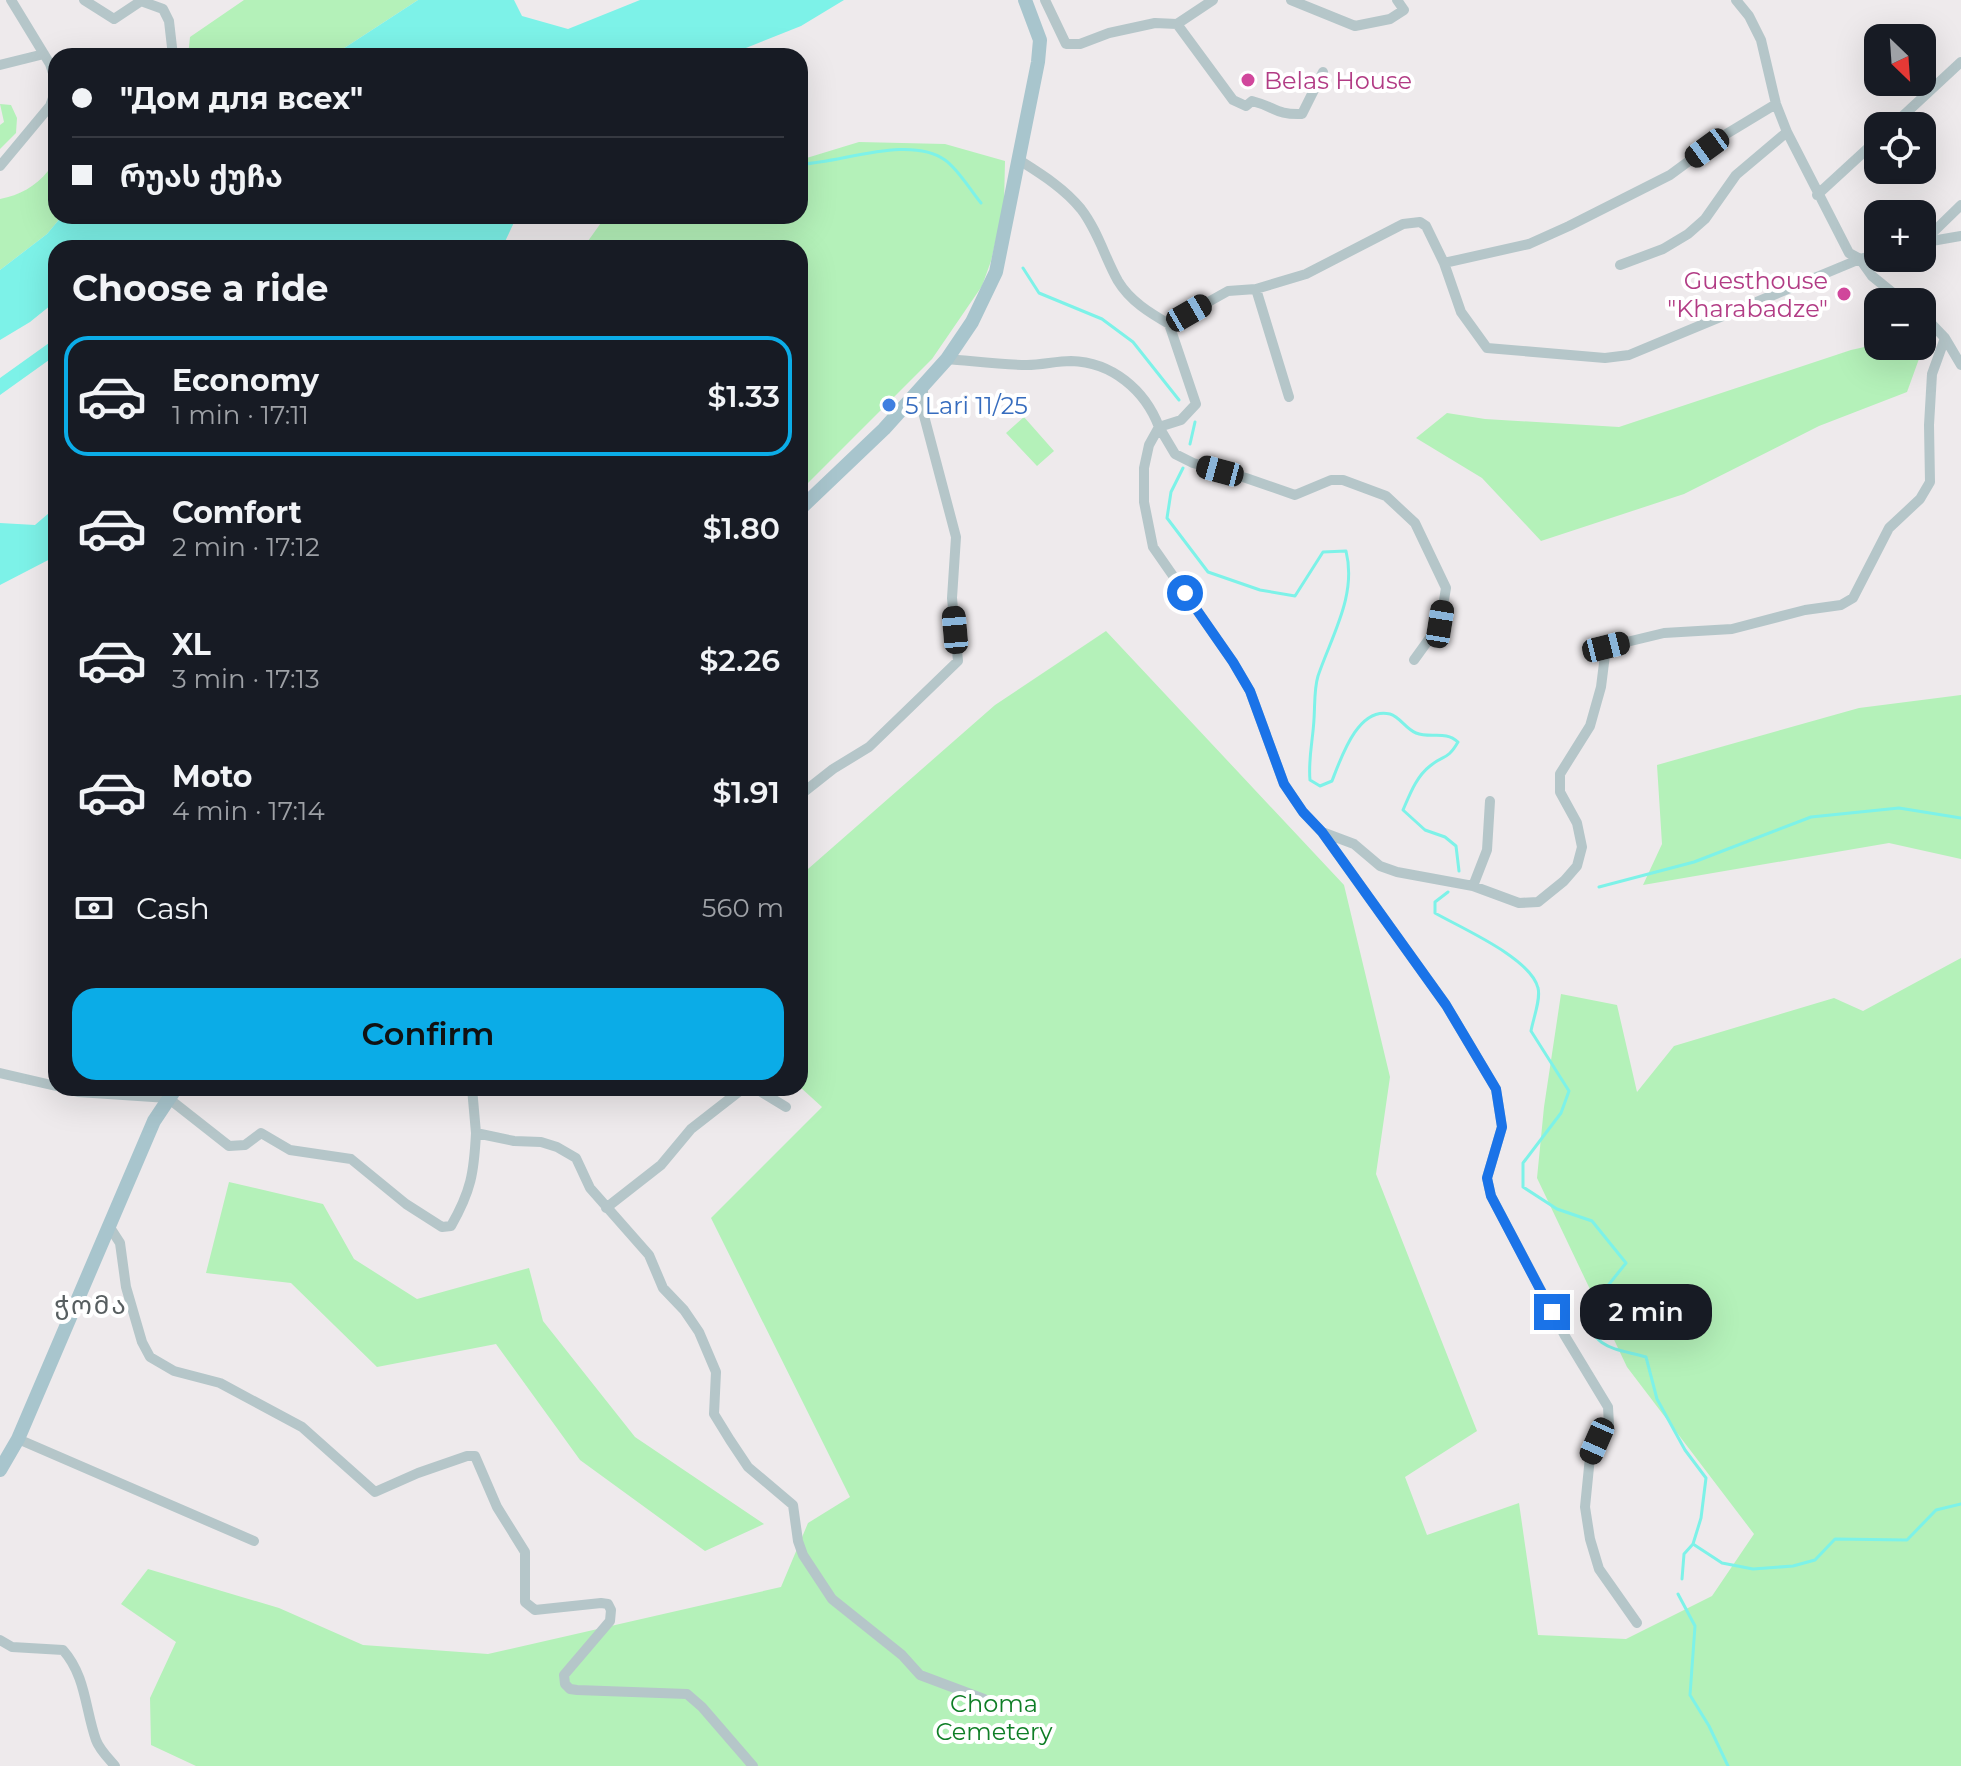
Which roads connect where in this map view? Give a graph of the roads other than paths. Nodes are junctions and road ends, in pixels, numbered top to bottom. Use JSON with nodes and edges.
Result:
{"nodes":[{"id":1,"x":11,"y":0,"type":"edge"},
{"id":2,"x":84,"y":0,"type":"edge"},
{"id":3,"x":1025,"y":0,"type":"edge"},
{"id":4,"x":1045,"y":0,"type":"edge"},
{"id":5,"x":1213,"y":0,"type":"edge"},
{"id":6,"x":1291,"y":0,"type":"edge"},
{"id":7,"x":1397,"y":0,"type":"edge"},
{"id":8,"x":1736,"y":0,"type":"edge"},
{"id":9,"x":1177,"y":24,"type":"junction"},
{"id":10,"x":172,"y":48,"type":"edge"},
{"id":11,"x":47,"y":59,"type":"joint"},
{"id":12,"x":1961,"y":62,"type":"edge"},
{"id":13,"x":0,"y":65,"type":"edge"},
{"id":14,"x":1323,"y":72,"type":"dead end"},
{"id":15,"x":1776,"y":104,"type":"junction"},
{"id":16,"x":48,"y":108,"type":"edge"},
{"id":17,"x":1907,"y":112,"type":"edge"},
{"id":18,"x":1787,"y":132,"type":"junction"},
{"id":19,"x":1864,"y":152,"type":"edge"},
{"id":20,"x":1019,"y":160,"type":"junction"},
{"id":21,"x":0,"y":166,"type":"edge"},
{"id":22,"x":1817,"y":195,"type":"junction"},
{"id":23,"x":1961,"y":205,"type":"edge"},
{"id":24,"x":1936,"y":230,"type":"edge"},
{"id":25,"x":1961,"y":236,"type":"edge"},
{"id":26,"x":1936,"y":241,"type":"edge"},
{"id":27,"x":1864,"y":258,"type":"edge"},
{"id":28,"x":1860,"y":259,"type":"junction"},
{"id":29,"x":1444,"y":263,"type":"junction"},
{"id":30,"x":1620,"y":265,"type":"dead end"},
{"id":31,"x":1887,"y":288,"type":"edge"},
{"id":32,"x":1256,"y":289,"type":"junction"},
{"id":33,"x":1169,"y":324,"type":"junction"},
{"id":34,"x":1936,"y":329,"type":"edge"},
{"id":35,"x":1945,"y":338,"type":"junction"},
{"id":36,"x":947,"y":359,"type":"junction"},
{"id":37,"x":1961,"y":365,"type":"edge"},
{"id":38,"x":923,"y":385,"type":"junction"},
{"id":39,"x":1289,"y":397,"type":"dead end"},
{"id":40,"x":1159,"y":427,"type":"junction"},
{"id":41,"x":808,"y":501,"type":"edge"},
{"id":42,"x":1414,"y":660,"type":"dead end"},
{"id":43,"x":808,"y":789,"type":"edge"},
{"id":44,"x":1490,"y":801,"type":"dead end"},
{"id":45,"x":1322,"y":832,"type":"junction"},
{"id":46,"x":1473,"y":886,"type":"junction"},
{"id":47,"x":0,"y":1073,"type":"edge"},
{"id":48,"x":48,"y":1084,"type":"edge"},
{"id":49,"x":170,"y":1096,"type":"edge"},
{"id":50,"x":175,"y":1096,"type":"edge"},
{"id":51,"x":473,"y":1096,"type":"edge"},
{"id":52,"x":733,"y":1096,"type":"edge"},
{"id":53,"x":767,"y":1096,"type":"edge"},
{"id":54,"x":786,"y":1107,"type":"dead end"},
{"id":55,"x":476,"y":1133,"type":"junction"},
{"id":56,"x":606,"y":1208,"type":"junction"},
{"id":57,"x":109,"y":1226,"type":"junction"},
{"id":58,"x":18,"y":1439,"type":"junction"},
{"id":59,"x":0,"y":1470,"type":"edge"},
{"id":60,"x":254,"y":1541,"type":"dead end"},
{"id":61,"x":1637,"y":1623,"type":"dead end"},
{"id":62,"x":0,"y":1640,"type":"edge"},
{"id":63,"x":984,"y":1699,"type":"dead end"},
{"id":64,"x":115,"y":1766,"type":"edge"},
{"id":65,"x":753,"y":1766,"type":"edge"}],
"edges":[{"from":1,"to":11,"type":"street"},
{"from":2,"to":10,"type":"street"},
{"from":3,"to":20,"type":"main road"},
{"from":4,"to":9,"type":"street"},
{"from":5,"to":9,"type":"street"},
{"from":6,"to":7,"type":"street"},
{"from":8,"to":15,"type":"street"},
{"from":9,"to":14,"type":"street"},
{"from":11,"to":13,"type":"street"},
{"from":12,"to":17,"type":"street"},
{"from":15,"to":18,"type":"street"},
{"from":15,"to":29,"type":"street"},
{"from":16,"to":21,"type":"street"},
{"from":18,"to":22,"type":"street"},
{"from":18,"to":30,"type":"street"},
{"from":19,"to":22,"type":"street"},
{"from":20,"to":33,"type":"street"},
{"from":20,"to":36,"type":"main road"},
{"from":22,"to":28,"type":"street"},
{"from":23,"to":24,"type":"street"},
{"from":25,"to":26,"type":"street"},
{"from":27,"to":28,"type":"street"},
{"from":28,"to":29,"type":"street"},
{"from":28,"to":31,"type":"street"},
{"from":29,"to":32,"type":"street"},
{"from":32,"to":33,"type":"street"},
{"from":32,"to":39,"type":"street"},
{"from":33,"to":40,"type":"street"},
{"from":34,"to":35,"type":"street"},
{"from":35,"to":37,"type":"street"},
{"from":35,"to":46,"type":"street"},
{"from":36,"to":38,"type":"main road"},
{"from":36,"to":40,"type":"street"},
{"from":38,"to":41,"type":"main road"},
{"from":38,"to":43,"type":"street"},
{"from":40,"to":42,"type":"street"},
{"from":40,"to":45,"type":"street"},
{"from":44,"to":46,"type":"street"},
{"from":45,"to":46,"type":"street"},
{"from":45,"to":61,"type":"street"},
{"from":47,"to":48,"type":"street"},
{"from":49,"to":57,"type":"main road"},
{"from":50,"to":55,"type":"street"},
{"from":51,"to":55,"type":"street"},
{"from":52,"to":56,"type":"street"},
{"from":53,"to":54,"type":"street"},
{"from":55,"to":56,"type":"street"},
{"from":56,"to":63,"type":"street"},
{"from":57,"to":58,"type":"main road"},
{"from":57,"to":65,"type":"street"},
{"from":58,"to":59,"type":"main road"},
{"from":58,"to":60,"type":"street"},
{"from":62,"to":64,"type":"street"}]}
